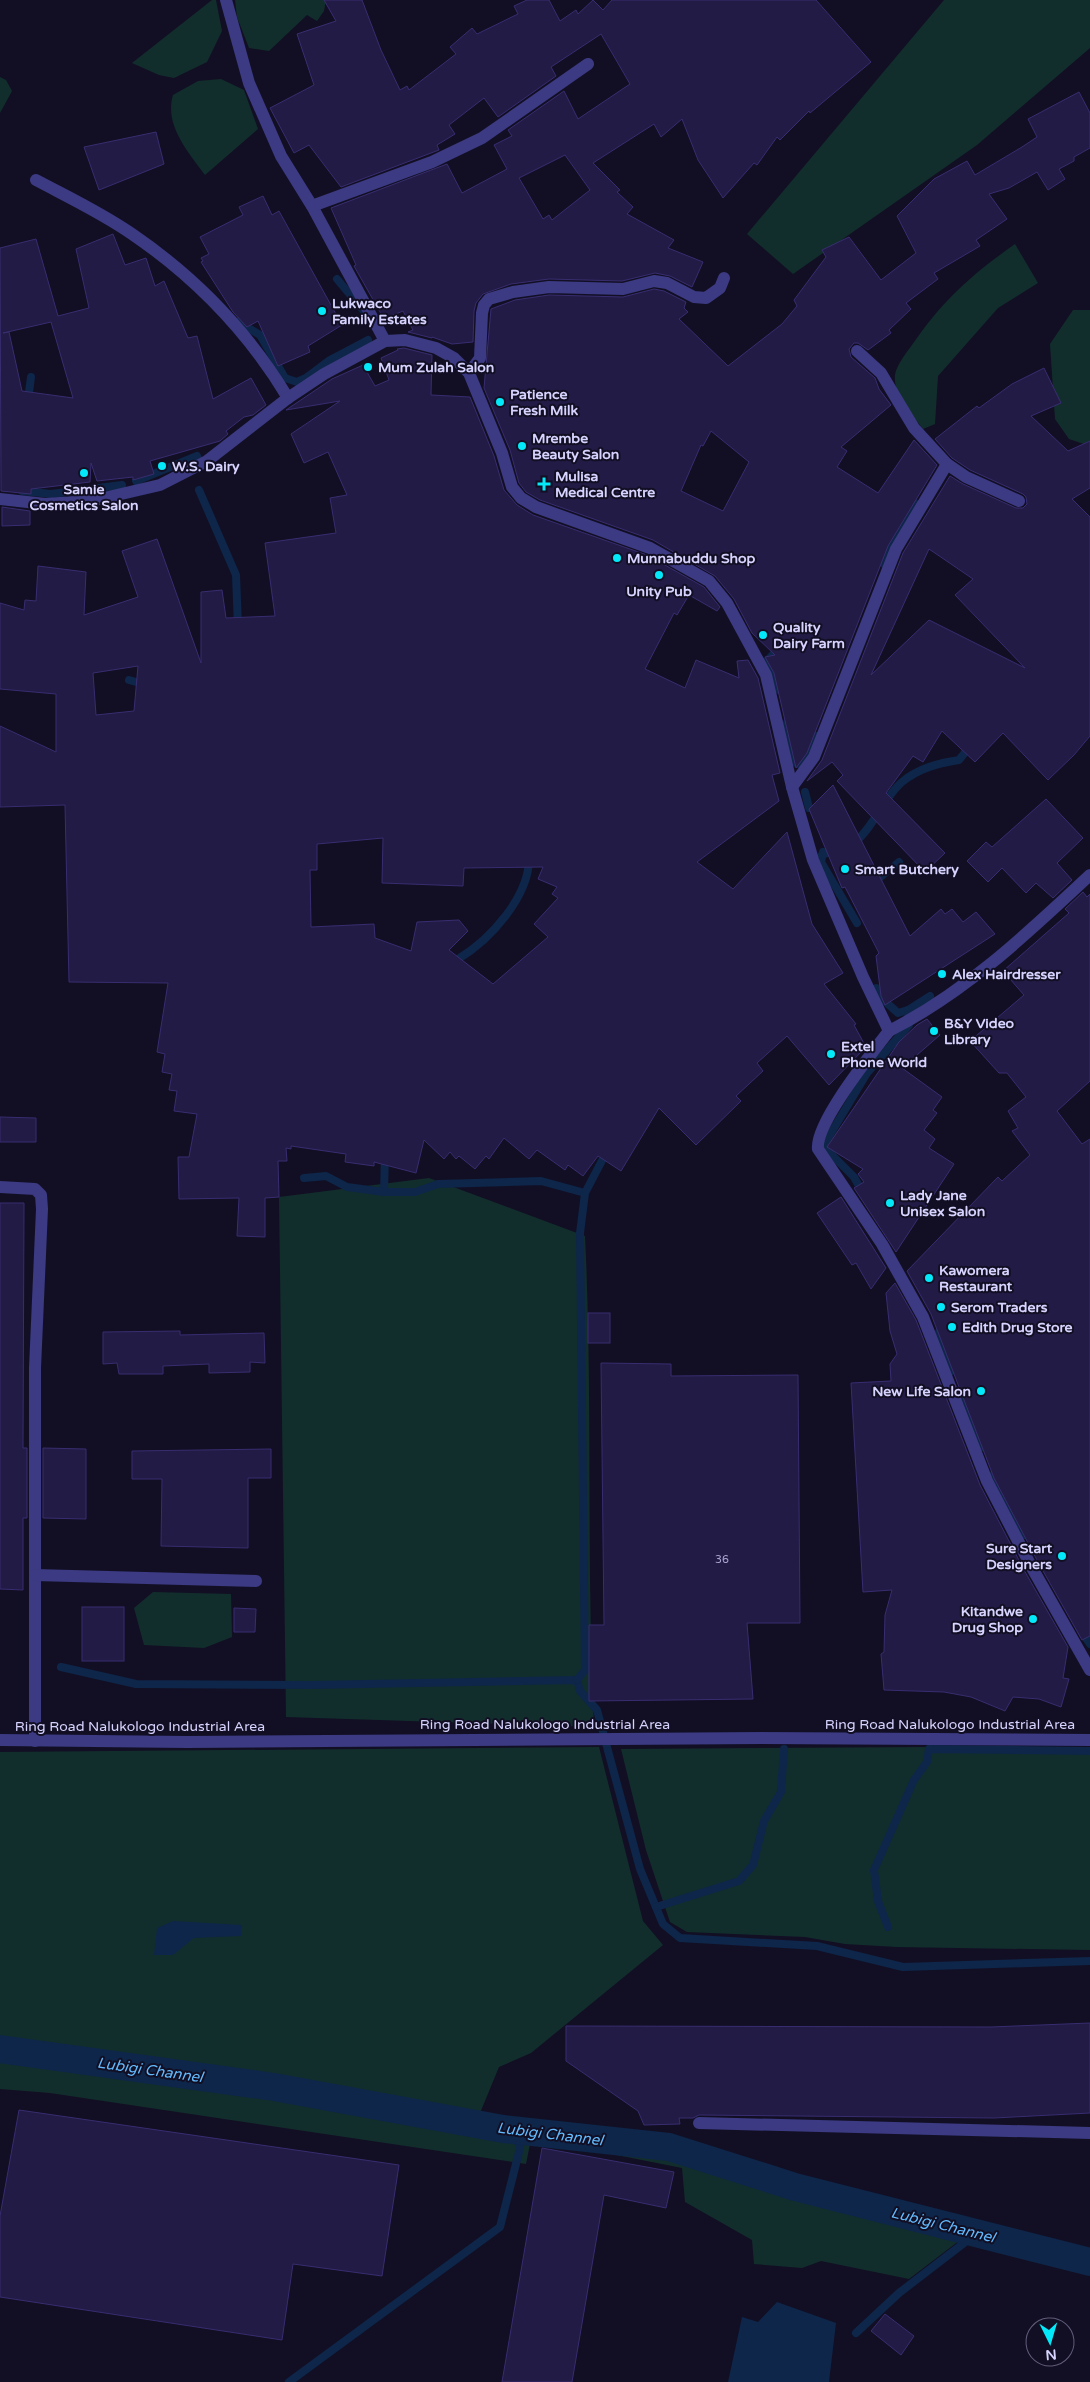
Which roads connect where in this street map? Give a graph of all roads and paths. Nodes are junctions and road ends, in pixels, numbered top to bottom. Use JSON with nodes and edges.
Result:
{"nodes":[{"id":1,"x":226,"y":0,"type":"edge"},
{"id":2,"x":588,"y":64,"type":"dead end"},
{"id":3,"x":36,"y":180,"type":"dead end"},
{"id":4,"x":312,"y":206,"type":"junction"},
{"id":5,"x":724,"y":278,"type":"dead end"},
{"id":6,"x":385,"y":341,"type":"junction"},
{"id":7,"x":857,"y":351,"type":"dead end"},
{"id":8,"x":469,"y":373,"type":"junction"},
{"id":9,"x":288,"y":398,"type":"junction"},
{"id":10,"x":947,"y":464,"type":"junction"},
{"id":11,"x":0,"y":499,"type":"edge"},
{"id":12,"x":1019,"y":501,"type":"dead end"},
{"id":13,"x":792,"y":787,"type":"junction"},
{"id":14,"x":1090,"y":875,"type":"edge"},
{"id":15,"x":889,"y":1031,"type":"junction"},
{"id":16,"x":0,"y":1187,"type":"edge"},
{"id":17,"x":35,"y":1575,"type":"junction"},
{"id":18,"x":256,"y":1581,"type":"dead end"},
{"id":19,"x":1090,"y":1670,"type":"edge"},
{"id":20,"x":0,"y":1740,"type":"edge"},
{"id":21,"x":1090,"y":1740,"type":"edge"},
{"id":22,"x":36,"y":1741,"type":"junction"},
{"id":23,"x":699,"y":2123,"type":"dead end"},
{"id":24,"x":1090,"y":2133,"type":"edge"}],
"edges":[{"from":1,"to":4,"type":"street"},
{"from":2,"to":4,"type":"street"},
{"from":3,"to":9,"type":"street"},
{"from":4,"to":6,"type":"street"},
{"from":5,"to":8,"type":"street"},
{"from":6,"to":8,"type":"street"},
{"from":6,"to":9,"type":"street"},
{"from":7,"to":10,"type":"street"},
{"from":8,"to":13,"type":"street"},
{"from":9,"to":11,"type":"street"},
{"from":10,"to":12,"type":"street"},
{"from":10,"to":13,"type":"street"},
{"from":13,"to":15,"type":"street"},
{"from":14,"to":15,"type":"street"},
{"from":15,"to":19,"type":"street"},
{"from":16,"to":17,"type":"street"},
{"from":17,"to":18,"type":"street"},
{"from":17,"to":22,"type":"street"},
{"from":20,"to":22,"type":"street","name":"Ring Road Nalukologo Industrial Area"},
{"from":21,"to":22,"type":"street","name":"Ring Road Nalukologo Industrial Area"},
{"from":23,"to":24,"type":"street"}]}
